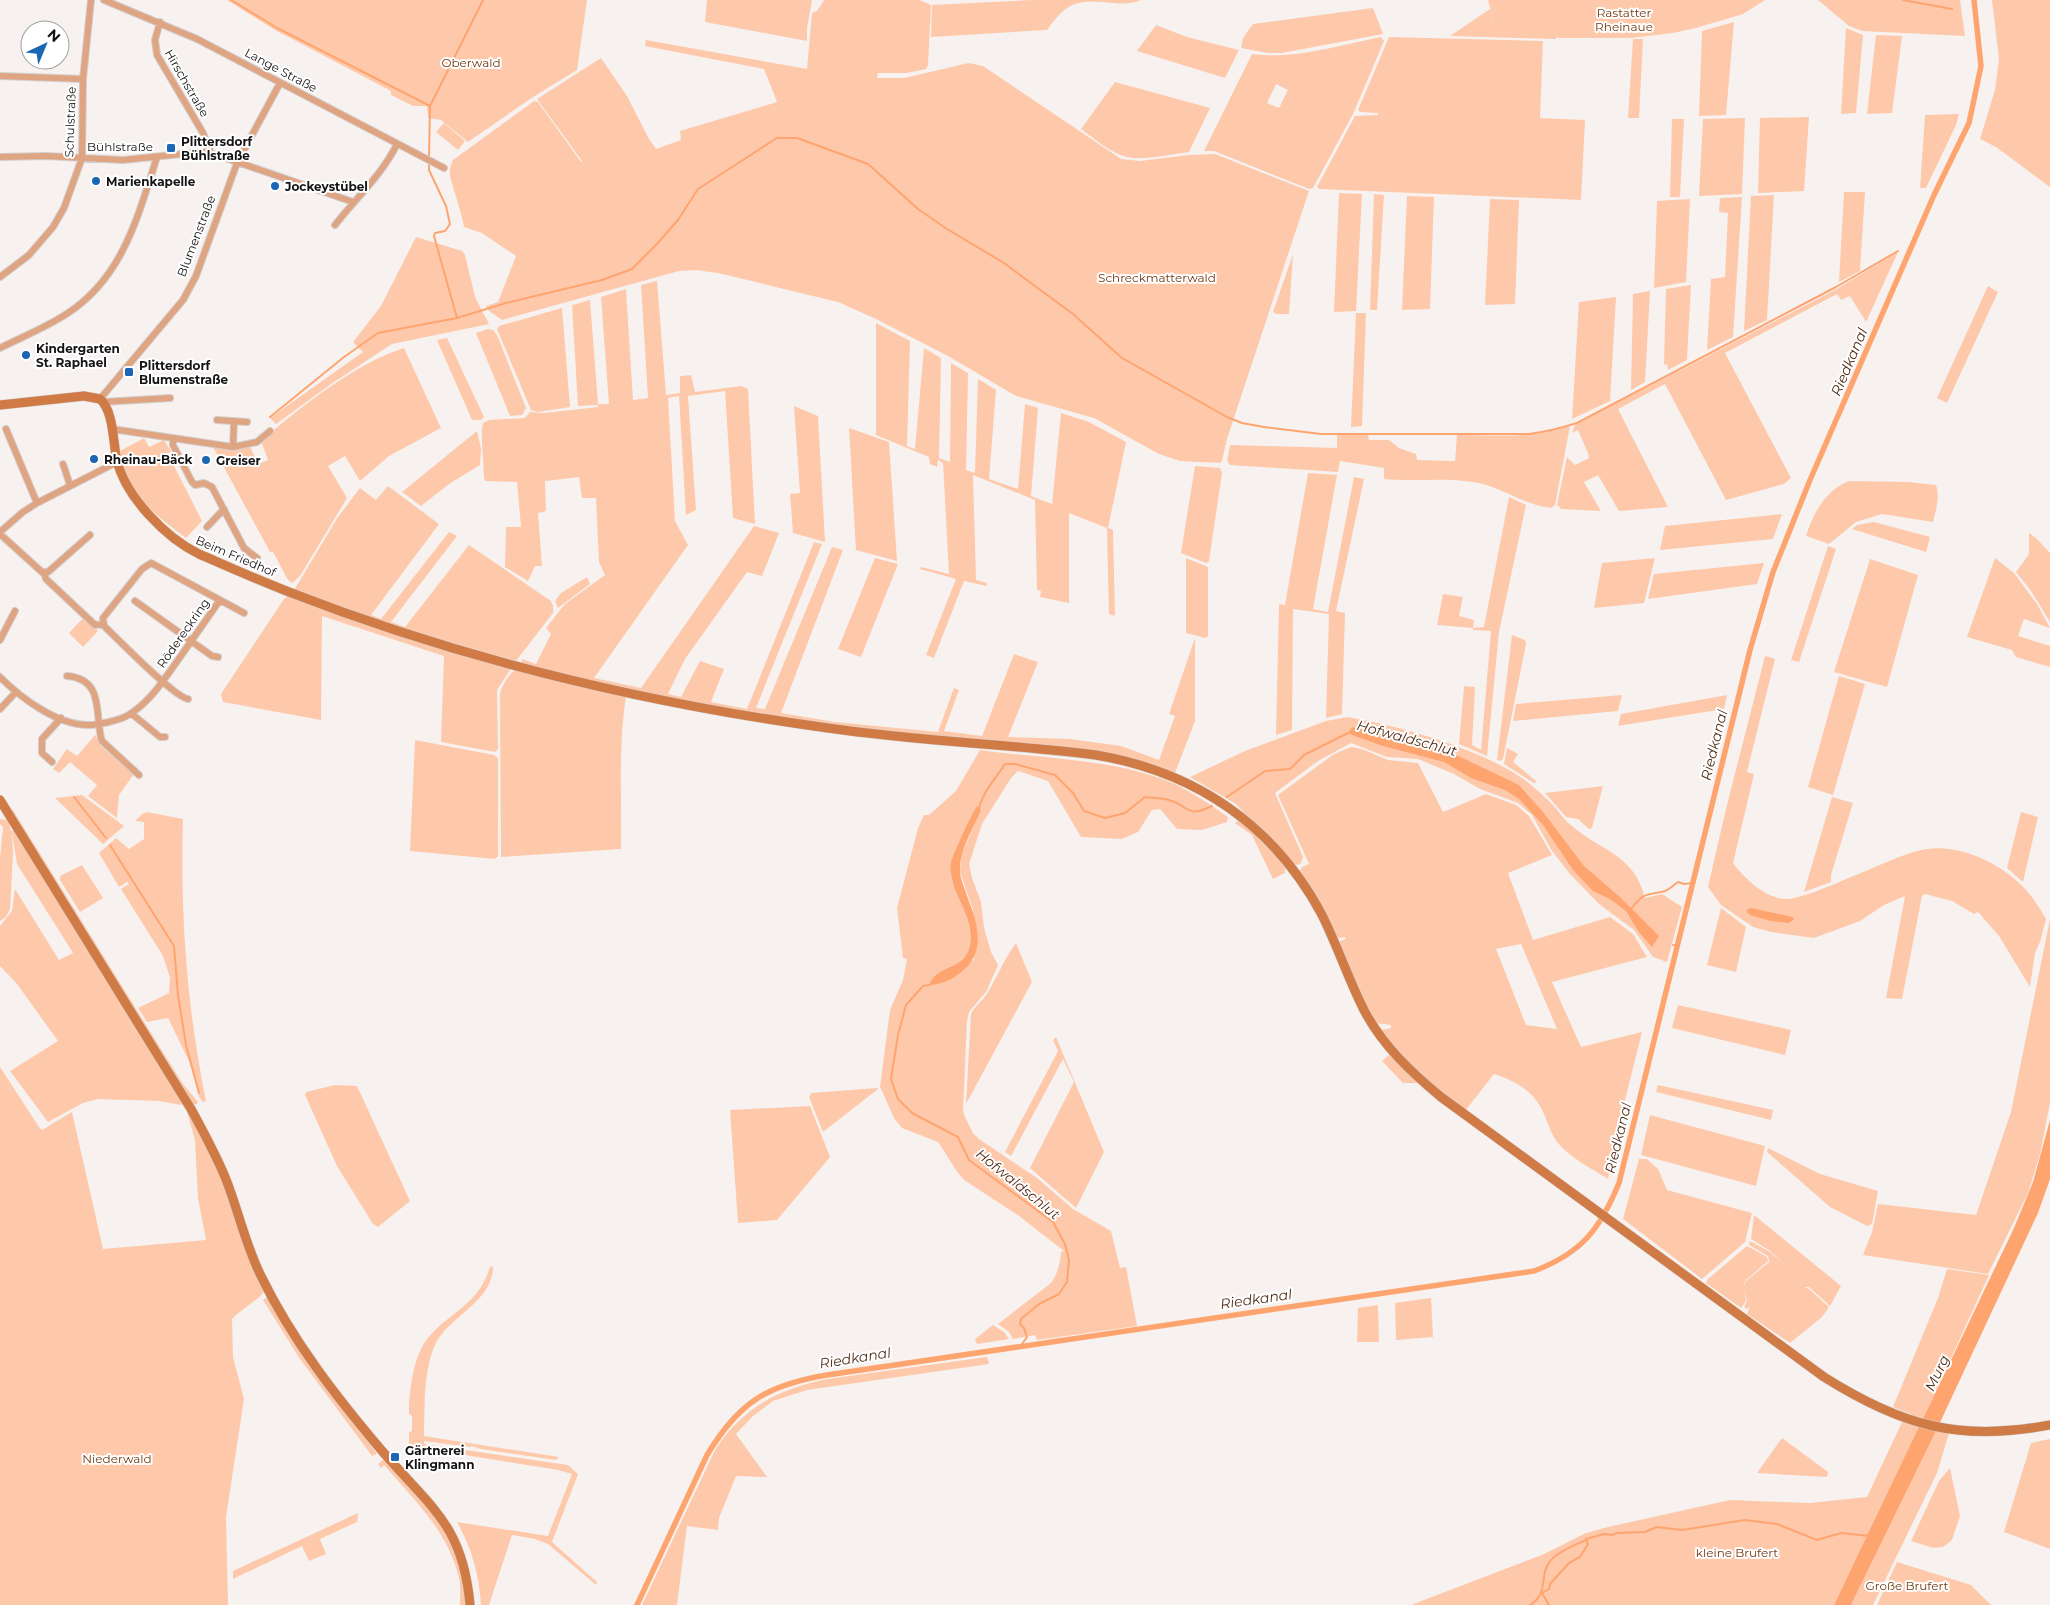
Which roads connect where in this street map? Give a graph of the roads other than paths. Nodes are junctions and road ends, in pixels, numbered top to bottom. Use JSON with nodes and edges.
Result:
{"nodes":[{"id":1,"x":91,"y":0,"type":"edge"},
{"id":2,"x":104,"y":0,"type":"edge"},
{"id":3,"x":160,"y":22,"type":"junction"},
{"id":4,"x":0,"y":76,"type":"edge"},
{"id":5,"x":83,"y":79,"type":"junction"},
{"id":6,"x":280,"y":83,"type":"junction"},
{"id":7,"x":397,"y":144,"type":"junction"},
{"id":8,"x":211,"y":153,"type":"junction"},
{"id":9,"x":0,"y":157,"type":"edge"},
{"id":10,"x":157,"y":157,"type":"junction"},
{"id":11,"x":82,"y":158,"type":"junction"},
{"id":12,"x":237,"y":163,"type":"junction"},
{"id":13,"x":444,"y":168,"type":"dead end"},
{"id":14,"x":353,"y":202,"type":"junction"},
{"id":15,"x":335,"y":225,"type":"dead end"},
{"id":16,"x":0,"y":277,"type":"edge"},
{"id":17,"x":0,"y":348,"type":"edge"},
{"id":18,"x":170,"y":398,"type":"dead end"},
{"id":19,"x":102,"y":400,"type":"junction"},
{"id":20,"x":0,"y":404,"type":"edge"},
{"id":21,"x":217,"y":420,"type":"dead end"},
{"id":22,"x":234,"y":421,"type":"junction"},
{"id":23,"x":247,"y":422,"type":"dead end"},
{"id":24,"x":6,"y":429,"type":"dead end"},
{"id":25,"x":112,"y":429,"type":"junction"},
{"id":26,"x":270,"y":431,"type":"dead end"},
{"id":27,"x":174,"y":439,"type":"junction"},
{"id":28,"x":233,"y":447,"type":"junction"},
{"id":29,"x":117,"y":462,"type":"junction"},
{"id":30,"x":63,"y":464,"type":"dead end"},
{"id":31,"x":70,"y":485,"type":"junction"},
{"id":32,"x":37,"y":503,"type":"junction"},
{"id":33,"x":224,"y":509,"type":"junction"},
{"id":34,"x":207,"y":527,"type":"dead end"},
{"id":35,"x":0,"y":533,"type":"edge"},
{"id":36,"x":90,"y":535,"type":"dead end"},
{"id":37,"x":257,"y":558,"type":"dead end"},
{"id":38,"x":44,"y":572,"type":"junction"},
{"id":39,"x":220,"y":600,"type":"junction"},
{"id":40,"x":135,"y":601,"type":"dead end"},
{"id":41,"x":15,"y":611,"type":"dead end"},
{"id":42,"x":244,"y":613,"type":"dead end"},
{"id":43,"x":103,"y":624,"type":"junction"},
{"id":44,"x":0,"y":640,"type":"edge"},
{"id":45,"x":190,"y":642,"type":"junction"},
{"id":46,"x":218,"y":656,"type":"dead end"},
{"id":47,"x":67,"y":676,"type":"dead end"},
{"id":48,"x":0,"y":677,"type":"edge"},
{"id":49,"x":163,"y":681,"type":"junction"},
{"id":50,"x":16,"y":692,"type":"junction"},
{"id":51,"x":188,"y":699,"type":"dead end"},
{"id":52,"x":0,"y":709,"type":"edge"},
{"id":53,"x":132,"y":714,"type":"junction"},
{"id":54,"x":61,"y":718,"type":"junction"},
{"id":55,"x":99,"y":724,"type":"junction"},
{"id":56,"x":165,"y":738,"type":"dead end"},
{"id":57,"x":52,"y":762,"type":"dead end"},
{"id":58,"x":139,"y":775,"type":"dead end"},
{"id":59,"x":0,"y":800,"type":"edge"},
{"id":60,"x":3,"y":809,"type":"edge"},
{"id":61,"x":2050,"y":1425,"type":"edge"},
{"id":62,"x":470,"y":1605,"type":"edge"}],
"edges":[{"from":1,"to":5,"type":"street","name":"Schulstraße"},
{"from":2,"to":3,"type":"street","name":"Lange Straße"},
{"from":3,"to":6,"type":"street","name":"Lange Straße"},
{"from":3,"to":8,"type":"street","name":"Hirschstraße"},
{"from":4,"to":5,"type":"street"},
{"from":5,"to":11,"type":"street","name":"Schulstraße"},
{"from":6,"to":7,"type":"street","name":"Lange Straße"},
{"from":6,"to":12,"type":"street","name":"Blumenstraße"},
{"from":7,"to":13,"type":"street","name":"Lange Straße"},
{"from":7,"to":14,"type":"street"},
{"from":8,"to":10,"type":"street","name":"Bühlstraße"},
{"from":8,"to":12,"type":"street","name":"Bühlstraße"},
{"from":9,"to":11,"type":"street","name":"Bühlstraße"},
{"from":10,"to":11,"type":"street","name":"Bühlstraße"},
{"from":10,"to":17,"type":"street"},
{"from":11,"to":16,"type":"street","name":"Schulstraße"},
{"from":12,"to":14,"type":"street","name":"Bühlstraße"},
{"from":12,"to":19,"type":"street","name":"Blumenstraße"},
{"from":14,"to":15,"type":"street"},
{"from":18,"to":19,"type":"street"},
{"from":19,"to":20,"type":"main road"},
{"from":19,"to":25,"type":"main road","name":"Beim Friedhof"},
{"from":21,"to":22,"type":"street"},
{"from":22,"to":23,"type":"street"},
{"from":22,"to":28,"type":"street"},
{"from":24,"to":32,"type":"street"},
{"from":25,"to":27,"type":"street"},
{"from":25,"to":29,"type":"main road","name":"Beim Friedhof"},
{"from":26,"to":28,"type":"street"},
{"from":27,"to":28,"type":"street"},
{"from":27,"to":33,"type":"street"},
{"from":29,"to":31,"type":"street"},
{"from":29,"to":61,"type":"main road","name":"Beim Friedhof"},
{"from":30,"to":31,"type":"street"},
{"from":31,"to":32,"type":"street"},
{"from":32,"to":35,"type":"street"},
{"from":33,"to":34,"type":"street"},
{"from":33,"to":37,"type":"street"},
{"from":35,"to":38,"type":"street"},
{"from":36,"to":38,"type":"street"},
{"from":38,"to":43,"type":"street"},
{"from":39,"to":42,"type":"street"},
{"from":39,"to":43,"type":"street","name":"Rödereckring"},
{"from":39,"to":45,"type":"street","name":"Rödereckring"},
{"from":40,"to":45,"type":"street"},
{"from":41,"to":44,"type":"street"},
{"from":43,"to":49,"type":"street","name":"Rödereckring"},
{"from":45,"to":46,"type":"street"},
{"from":45,"to":49,"type":"street","name":"Rödereckring"},
{"from":47,"to":55,"type":"street"},
{"from":48,"to":50,"type":"street","name":"Rödereckring"},
{"from":49,"to":51,"type":"street"},
{"from":49,"to":53,"type":"street","name":"Rödereckring"},
{"from":50,"to":52,"type":"street"},
{"from":50,"to":54,"type":"street","name":"Rödereckring"},
{"from":53,"to":55,"type":"street","name":"Rödereckring"},
{"from":53,"to":56,"type":"street"},
{"from":54,"to":55,"type":"street","name":"Rödereckring"},
{"from":54,"to":57,"type":"street"},
{"from":55,"to":58,"type":"street"},
{"from":59,"to":60,"type":"main road"},
{"from":60,"to":62,"type":"main road"}]}
